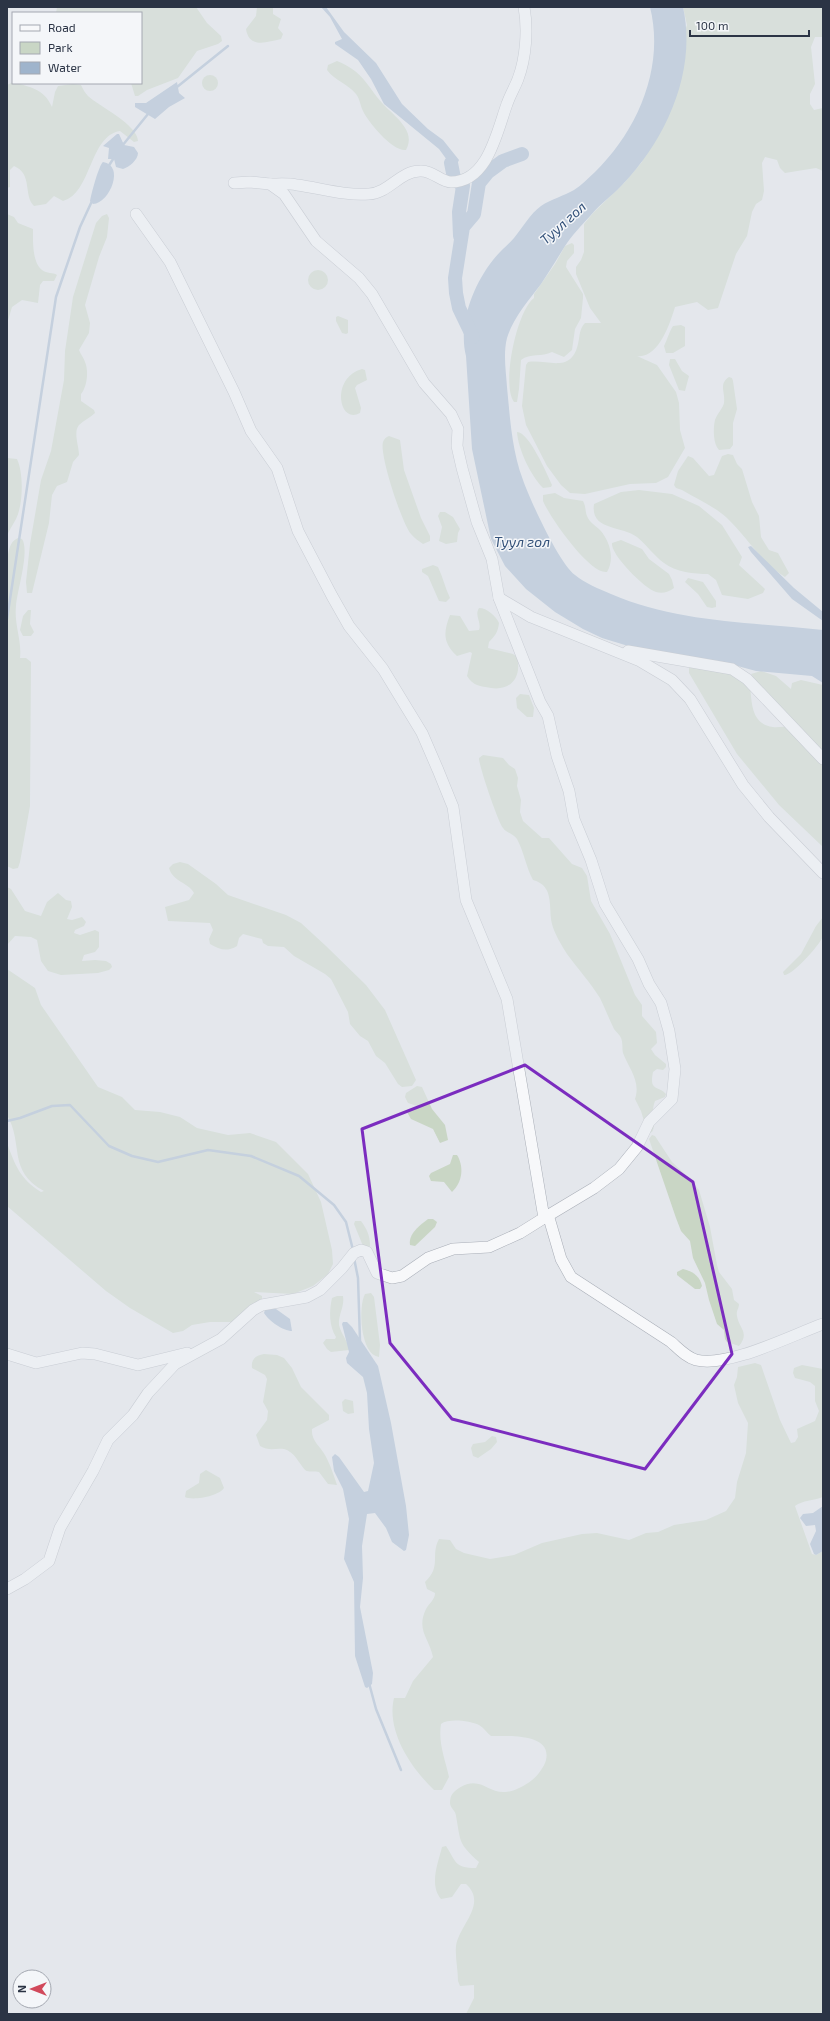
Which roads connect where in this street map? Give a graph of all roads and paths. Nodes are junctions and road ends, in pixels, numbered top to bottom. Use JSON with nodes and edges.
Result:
{"nodes":[{"id":1,"x":524,"y":7,"type":"edge"},
{"id":2,"x":234,"y":183,"type":"dead end"},
{"id":3,"x":270,"y":184,"type":"junction"},
{"id":4,"x":136,"y":214,"type":"dead end"},
{"id":5,"x":500,"y":598,"type":"junction"},
{"id":6,"x":610,"y":648,"type":"junction"},
{"id":7,"x":823,"y":759,"type":"edge"},
{"id":8,"x":823,"y":873,"type":"edge"},
{"id":9,"x":544,"y":1218,"type":"junction"},
{"id":10,"x":823,"y":1324,"type":"edge"},
{"id":11,"x":201,"y":1350,"type":"junction"},
{"id":12,"x":7,"y":1354,"type":"edge"},
{"id":13,"x":7,"y":1589,"type":"edge"}],
"edges":[{"from":1,"to":3,"type":"street"},
{"from":2,"to":3,"type":"street"},
{"from":3,"to":5,"type":"street"},
{"from":4,"to":9,"type":"street"},
{"from":5,"to":6,"type":"street"},
{"from":5,"to":9,"type":"street"},
{"from":6,"to":7,"type":"street"},
{"from":6,"to":8,"type":"street"},
{"from":9,"to":10,"type":"street"},
{"from":9,"to":11,"type":"street"},
{"from":11,"to":12,"type":"street"},
{"from":11,"to":13,"type":"street"}]}
